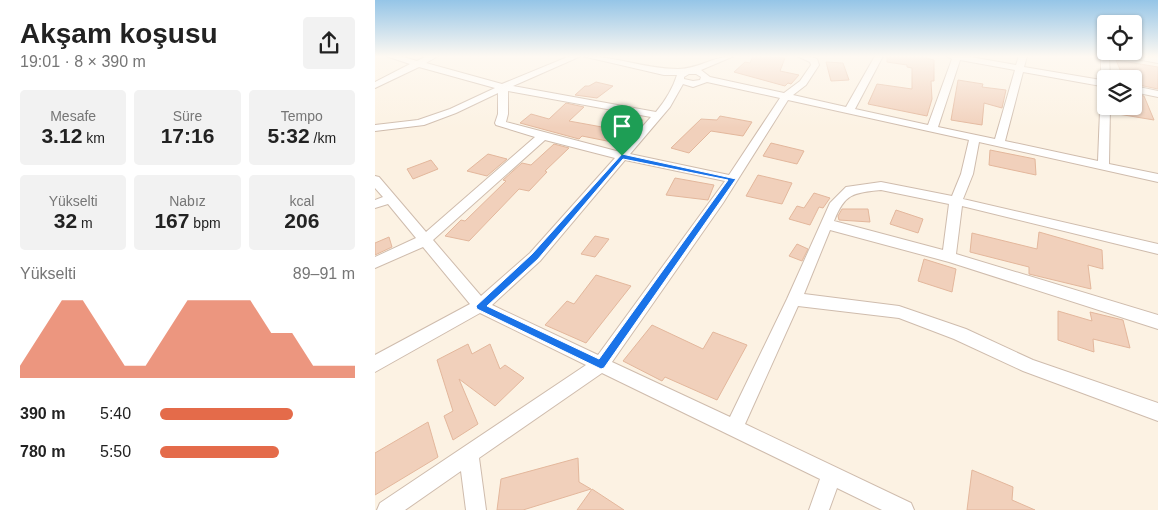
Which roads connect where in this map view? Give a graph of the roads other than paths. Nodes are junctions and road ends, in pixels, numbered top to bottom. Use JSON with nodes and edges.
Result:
{"nodes":[{"id":1,"x":478,"y":80,"type":"edge"},
{"id":2,"x":520,"y":80,"type":"edge"},
{"id":3,"x":679,"y":80,"type":"joint"},
{"id":4,"x":700,"y":80,"type":"junction"},
{"id":5,"x":805,"y":80,"type":"edge"},
{"id":6,"x":866,"y":80,"type":"edge"},
{"id":7,"x":948,"y":80,"type":"edge"},
{"id":8,"x":1017,"y":80,"type":"edge"},
{"id":9,"x":1082,"y":80,"type":"edge"},
{"id":10,"x":1097,"y":82,"type":"edge"},
{"id":11,"x":503,"y":87,"type":"junction"},
{"id":12,"x":1142,"y":91,"type":"edge"},
{"id":13,"x":1158,"y":94,"type":"edge"},
{"id":14,"x":785,"y":97,"type":"junction"},
{"id":15,"x":662,"y":110,"type":"junction"},
{"id":16,"x":849,"y":111,"type":"junction"},
{"id":17,"x":1105,"y":115,"type":"edge"},
{"id":18,"x":375,"y":128,"type":"edge"},
{"id":19,"x":932,"y":129,"type":"junction"},
{"id":20,"x":543,"y":136,"type":"junction"},
{"id":21,"x":974,"y":138,"type":"junction"},
{"id":22,"x":999,"y":144,"type":"junction"},
{"id":23,"x":622,"y":156,"type":"junction"},
{"id":24,"x":1103,"y":167,"type":"junction"},
{"id":25,"x":1158,"y":178,"type":"edge"},
{"id":26,"x":733,"y":179,"type":"junction"},
{"id":27,"x":375,"y":180,"type":"edge"},
{"id":28,"x":956,"y":201,"type":"junction"},
{"id":29,"x":382,"y":202,"type":"edge"},
{"id":30,"x":827,"y":224,"type":"junction"},
{"id":31,"x":425,"y":240,"type":"junction"},
{"id":32,"x":1158,"y":249,"type":"edge"},
{"id":33,"x":949,"y":257,"type":"junction"},
{"id":34,"x":375,"y":263,"type":"edge"},
{"id":35,"x":794,"y":299,"type":"junction"},
{"id":36,"x":480,"y":306,"type":"junction"},
{"id":37,"x":1158,"y":322,"type":"edge"},
{"id":38,"x":375,"y":364,"type":"edge"},
{"id":39,"x":601,"y":364,"type":"junction"},
{"id":40,"x":1158,"y":412,"type":"edge"},
{"id":41,"x":734,"y":428,"type":"junction"},
{"id":42,"x":469,"y":456,"type":"junction"},
{"id":43,"x":831,"y":475,"type":"junction"},
{"id":44,"x":387,"y":510,"type":"edge"},
{"id":45,"x":476,"y":510,"type":"edge"},
{"id":46,"x":819,"y":510,"type":"edge"},
{"id":47,"x":904,"y":510,"type":"edge"}],
"edges":[{"from":1,"to":11,"type":"street"},
{"from":2,"to":11,"type":"street"},
{"from":3,"to":4,"type":"street"},
{"from":3,"to":15,"type":"street"},
{"from":4,"to":14,"type":"street"},
{"from":4,"to":15,"type":"street"},
{"from":5,"to":14,"type":"street"},
{"from":6,"to":16,"type":"street"},
{"from":7,"to":19,"type":"street"},
{"from":8,"to":22,"type":"street"},
{"from":9,"to":10,"type":"street"},
{"from":11,"to":15,"type":"street"},
{"from":11,"to":18,"type":"street"},
{"from":11,"to":20,"type":"street"},
{"from":12,"to":13,"type":"street"},
{"from":14,"to":16,"type":"street"},
{"from":14,"to":26,"type":"street"},
{"from":15,"to":23,"type":"street"},
{"from":16,"to":19,"type":"street"},
{"from":17,"to":24,"type":"street"},
{"from":19,"to":21,"type":"street"},
{"from":20,"to":23,"type":"street"},
{"from":20,"to":31,"type":"street"},
{"from":21,"to":22,"type":"street"},
{"from":21,"to":28,"type":"street"},
{"from":22,"to":24,"type":"street"},
{"from":23,"to":26,"type":"street"},
{"from":23,"to":36,"type":"street"},
{"from":24,"to":25,"type":"street"},
{"from":26,"to":39,"type":"street"},
{"from":27,"to":29,"type":"street"},
{"from":28,"to":30,"type":"street"},
{"from":28,"to":32,"type":"street"},
{"from":28,"to":33,"type":"street"},
{"from":29,"to":31,"type":"street"},
{"from":30,"to":33,"type":"street"},
{"from":30,"to":35,"type":"street"},
{"from":31,"to":34,"type":"street"},
{"from":31,"to":36,"type":"street"},
{"from":33,"to":37,"type":"street"},
{"from":35,"to":40,"type":"street"},
{"from":35,"to":41,"type":"street"},
{"from":36,"to":38,"type":"street"},
{"from":36,"to":39,"type":"street"},
{"from":39,"to":41,"type":"street"},
{"from":39,"to":42,"type":"street"},
{"from":41,"to":43,"type":"street"},
{"from":42,"to":44,"type":"street"},
{"from":42,"to":45,"type":"street"},
{"from":43,"to":46,"type":"street"},
{"from":43,"to":47,"type":"street"}]}
